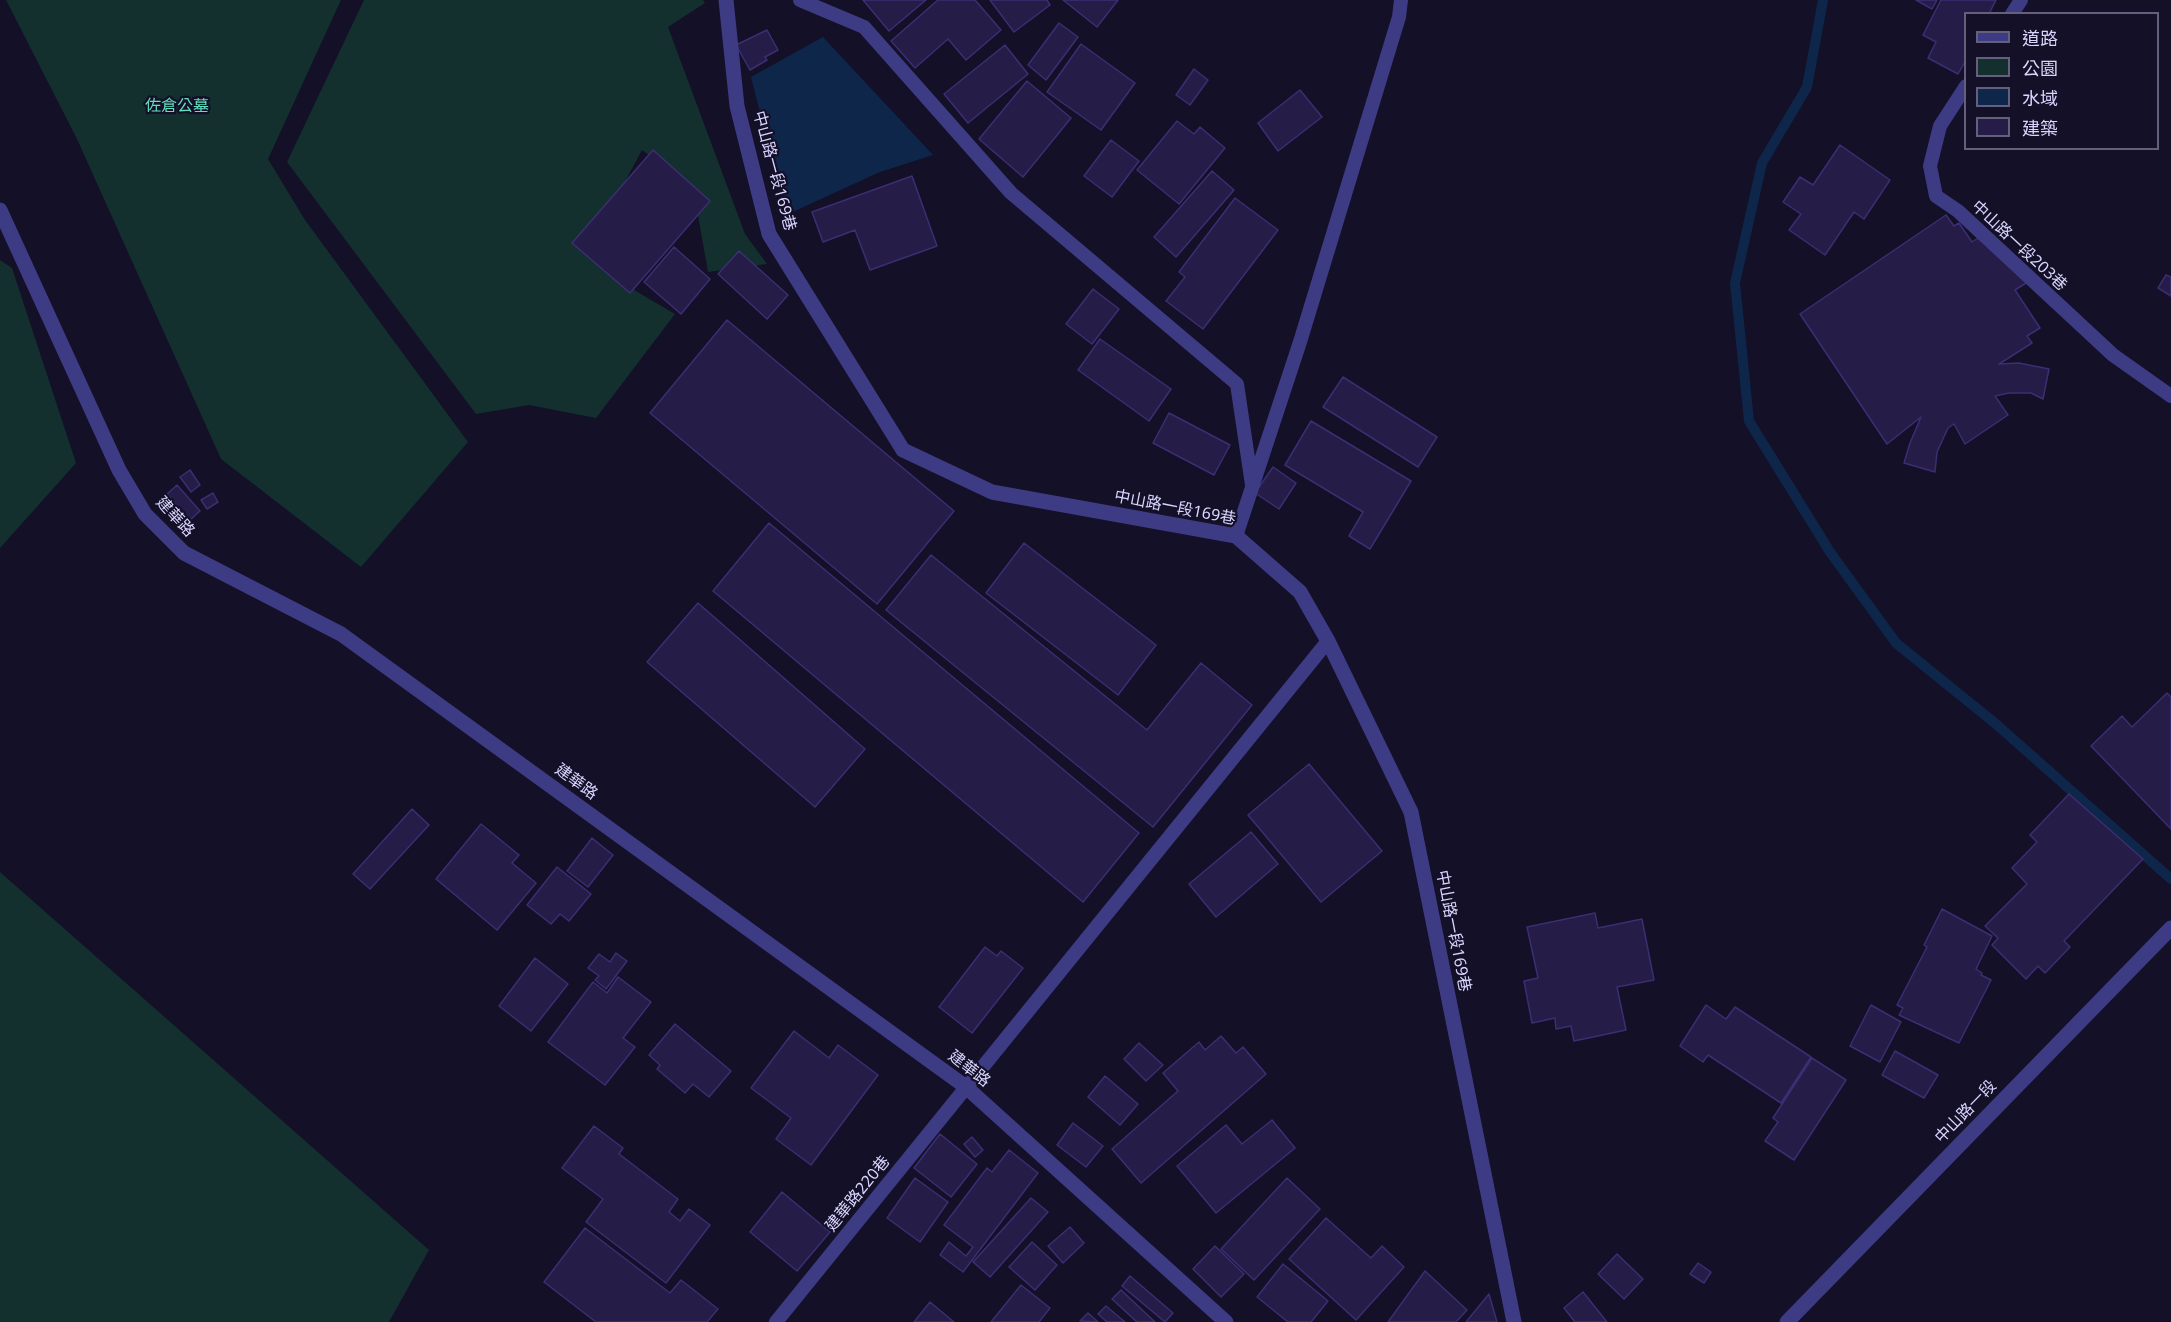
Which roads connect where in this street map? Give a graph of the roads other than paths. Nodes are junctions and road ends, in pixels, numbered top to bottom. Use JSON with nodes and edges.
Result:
{"nodes":[{"id":1,"x":726,"y":0,"type":"edge"},
{"id":2,"x":800,"y":0,"type":"edge"},
{"id":3,"x":1401,"y":0,"type":"edge"},
{"id":4,"x":1964,"y":88,"type":"edge"},
{"id":5,"x":0,"y":210,"type":"edge"},
{"id":6,"x":2171,"y":396,"type":"edge"},
{"id":7,"x":1252,"y":485,"type":"junction"},
{"id":8,"x":1236,"y":536,"type":"junction"},
{"id":9,"x":1328,"y":641,"type":"junction"},
{"id":10,"x":2171,"y":927,"type":"edge"},
{"id":11,"x":966,"y":1087,"type":"junction"},
{"id":12,"x":777,"y":1322,"type":"edge"},
{"id":13,"x":1226,"y":1322,"type":"edge"},
{"id":14,"x":1514,"y":1322,"type":"edge"},
{"id":15,"x":1786,"y":1322,"type":"edge"}],
"edges":[{"from":1,"to":8,"type":"street","name":"中山路一段169巷"},
{"from":2,"to":7,"type":"lane"},
{"from":3,"to":7,"type":"lane"},
{"from":4,"to":6,"type":"lane","name":"中山路一段203巷"},
{"from":5,"to":11,"type":"street","name":"建華路"},
{"from":7,"to":8,"type":"lane"},
{"from":8,"to":9,"type":"street","name":"中山路一段169巷"},
{"from":9,"to":11,"type":"lane","name":"建華路220巷"},
{"from":9,"to":14,"type":"street","name":"中山路一段169巷"},
{"from":10,"to":15,"type":"street","name":"中山路一段"},
{"from":11,"to":12,"type":"lane","name":"建華路220巷"},
{"from":11,"to":13,"type":"street","name":"建華路"}]}
